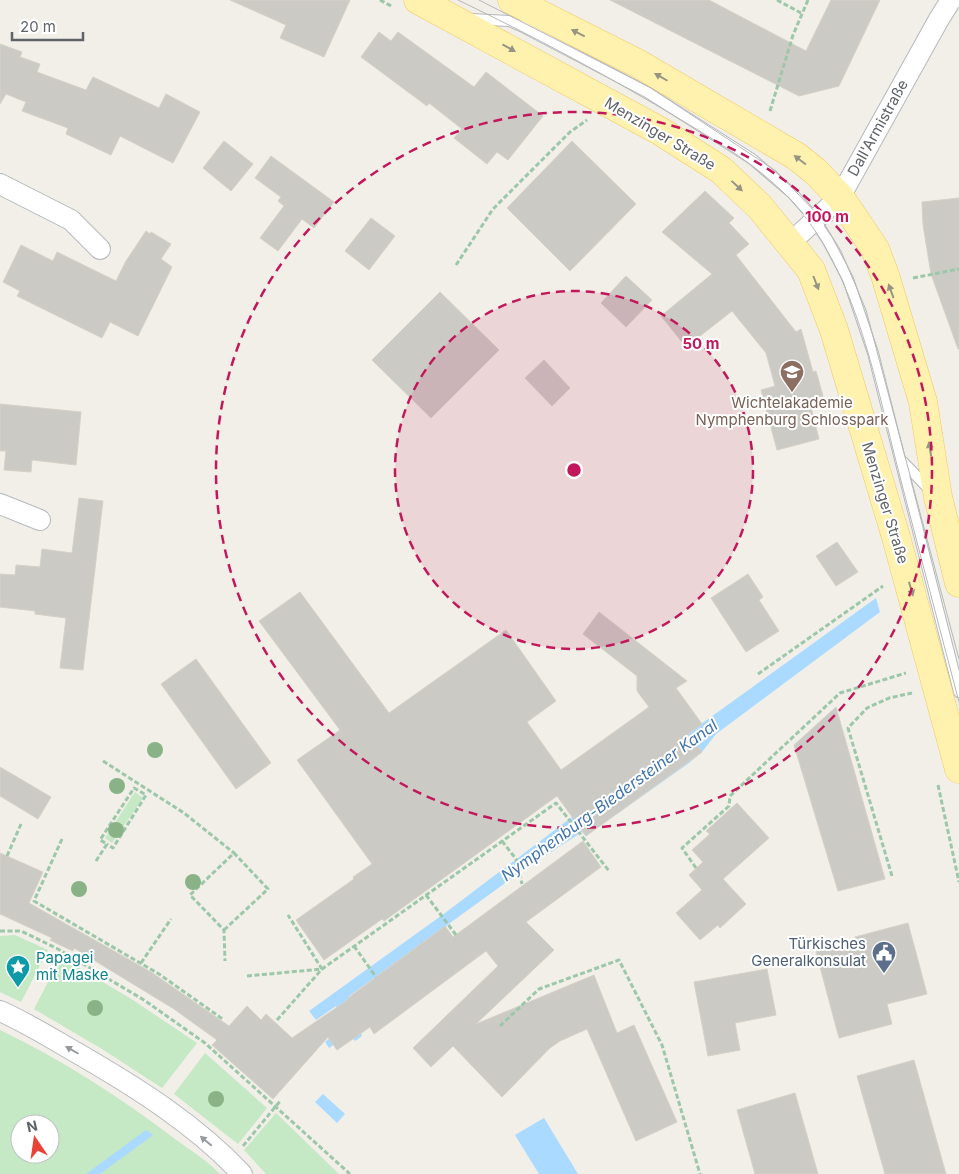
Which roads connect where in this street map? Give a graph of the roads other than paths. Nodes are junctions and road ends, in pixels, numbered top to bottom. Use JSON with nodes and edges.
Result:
{"nodes":[{"id":1,"x":512,"y":0,"type":"edge"},
{"id":2,"x":951,"y":0,"type":"edge"},
{"id":3,"x":409,"y":5,"type":"edge"},
{"id":4,"x":450,"y":17,"type":"junction"},
{"id":5,"x":621,"y":55,"type":"junction"},
{"id":6,"x":638,"y":87,"type":"junction"},
{"id":7,"x":0,"y":184,"type":"edge"},
{"id":8,"x":840,"y":197,"type":"junction"},
{"id":9,"x":815,"y":222,"type":"junction"},
{"id":10,"x":790,"y":242,"type":"junction"},
{"id":11,"x":100,"y":248,"type":"dead end"},
{"id":12,"x":902,"y":459,"type":"junction"},
{"id":13,"x":0,"y":504,"type":"edge"},
{"id":14,"x":947,"y":510,"type":"edge"},
{"id":15,"x":40,"y":520,"type":"dead end"},
{"id":16,"x":959,"y":583,"type":"edge"},
{"id":17,"x":959,"y":692,"type":"edge"},
{"id":18,"x":947,"y":773,"type":"edge"},
{"id":19,"x":0,"y":1011,"type":"edge"},
{"id":20,"x":236,"y":1168,"type":"edge"}],
"edges":[{"from":5,"to":1,"type":"main road","one_way":true},
{"from":2,"to":8,"type":"street","name":"Dall'Armistraße"},
{"from":3,"to":4,"type":"main road","name":"Menzinger Straße"},
{"from":4,"to":6,"type":"lane"},
{"from":4,"to":10,"type":"main road","name":"Menzinger Straße","one_way":true},
{"from":5,"to":6,"type":"lane"},
{"from":8,"to":5,"type":"main road","one_way":true},
{"from":6,"to":9,"type":"lane"},
{"from":7,"to":11,"type":"street"},
{"from":8,"to":9,"type":"street","name":"Dall'Armistraße"},
{"from":14,"to":8,"type":"main road","one_way":true},
{"from":9,"to":10,"type":"street","name":"Dall'Armistraße"},
{"from":9,"to":12,"type":"lane"},
{"from":10,"to":18,"type":"main road","name":"Menzinger Straße","one_way":true},
{"from":12,"to":14,"type":"lane"},
{"from":12,"to":17,"type":"lane"},
{"from":13,"to":15,"type":"street"},
{"from":14,"to":16,"type":"main road"},
{"from":20,"to":19,"type":"street","one_way":true}]}
